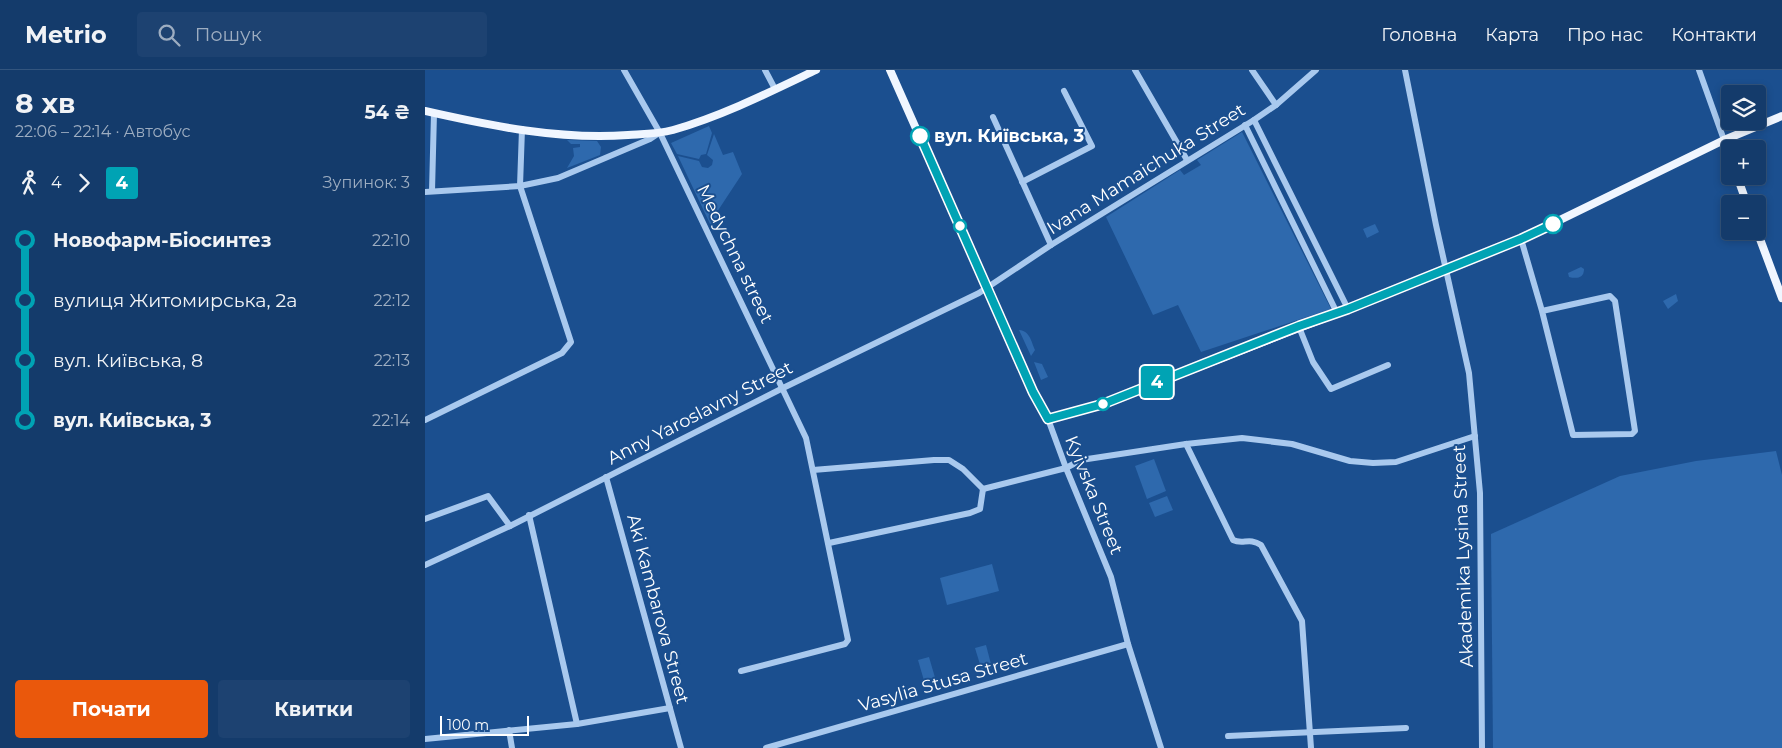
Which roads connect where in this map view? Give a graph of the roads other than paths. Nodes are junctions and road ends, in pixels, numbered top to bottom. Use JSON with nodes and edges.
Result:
{"nodes":[{"id":1,"x":624,"y":70,"type":"edge"},
{"id":2,"x":765,"y":70,"type":"edge"},
{"id":3,"x":817,"y":70,"type":"edge"},
{"id":4,"x":890,"y":70,"type":"edge"},
{"id":5,"x":1135,"y":70,"type":"edge"},
{"id":6,"x":1253,"y":70,"type":"edge"},
{"id":7,"x":1316,"y":70,"type":"edge"},
{"id":8,"x":1405,"y":70,"type":"edge"},
{"id":9,"x":1699,"y":70,"type":"edge"},
{"id":10,"x":775,"y":89,"type":"junction"},
{"id":11,"x":1064,"y":91,"type":"dead end"},
{"id":12,"x":1277,"y":105,"type":"junction"},
{"id":13,"x":425,"y":111,"type":"edge"},
{"id":14,"x":434,"y":114,"type":"junction"},
{"id":15,"x":1782,"y":116,"type":"edge"},
{"id":16,"x":993,"y":117,"type":"dead end"},
{"id":17,"x":1254,"y":120,"type":"junction"},
{"id":18,"x":1245,"y":125,"type":"junction"},
{"id":19,"x":522,"y":130,"type":"junction"},
{"id":20,"x":660,"y":133,"type":"junction"},
{"id":21,"x":1724,"y":140,"type":"joint"},
{"id":22,"x":1721,"y":141,"type":"edge"},
{"id":23,"x":1187,"y":160,"type":"junction"},
{"id":24,"x":1022,"y":182,"type":"junction"},
{"id":25,"x":520,"y":186,"type":"junction"},
{"id":26,"x":428,"y":191,"type":"edge"},
{"id":27,"x":1521,"y":239,"type":"junction"},
{"id":28,"x":1760,"y":240,"type":"edge"},
{"id":29,"x":1051,"y":245,"type":"junction"},
{"id":30,"x":1446,"y":269,"type":"junction"},
{"id":31,"x":988,"y":288,"type":"junction"},
{"id":32,"x":1782,"y":298,"type":"edge"},
{"id":33,"x":1348,"y":309,"type":"junction"},
{"id":34,"x":1542,"y":311,"type":"junction"},
{"id":35,"x":1337,"y":313,"type":"junction"},
{"id":36,"x":1299,"y":326,"type":"junction"},
{"id":37,"x":1388,"y":365,"type":"dead end"},
{"id":38,"x":783,"y":388,"type":"junction"},
{"id":39,"x":1048,"y":419,"type":"junction"},
{"id":40,"x":425,"y":420,"type":"edge"},
{"id":41,"x":1475,"y":436,"type":"junction"},
{"id":42,"x":1186,"y":444,"type":"junction"},
{"id":43,"x":1066,"y":468,"type":"junction"},
{"id":44,"x":813,"y":470,"type":"junction"},
{"id":45,"x":606,"y":477,"type":"junction"},
{"id":46,"x":983,"y":489,"type":"junction"},
{"id":47,"x":529,"y":515,"type":"junction"},
{"id":48,"x":425,"y":519,"type":"edge"},
{"id":49,"x":509,"y":526,"type":"junction"},
{"id":50,"x":829,"y":543,"type":"junction"},
{"id":51,"x":425,"y":566,"type":"edge"},
{"id":52,"x":1128,"y":644,"type":"junction"},
{"id":53,"x":741,"y":671,"type":"dead end"},
{"id":54,"x":670,"y":708,"type":"junction"},
{"id":55,"x":577,"y":724,"type":"junction"},
{"id":56,"x":1406,"y":728,"type":"dead end"},
{"id":57,"x":509,"y":730,"type":"junction"},
{"id":58,"x":1310,"y":731,"type":"junction"},
{"id":59,"x":1228,"y":736,"type":"dead end"},
{"id":60,"x":425,"y":739,"type":"edge"},
{"id":61,"x":512,"y":748,"type":"edge"},
{"id":62,"x":681,"y":748,"type":"edge"},
{"id":63,"x":766,"y":748,"type":"edge"},
{"id":64,"x":1161,"y":748,"type":"edge"},
{"id":65,"x":1311,"y":748,"type":"edge"},
{"id":66,"x":1482,"y":748,"type":"edge"}],
"edges":[{"from":1,"to":20,"type":"street","name":"Medychna street"},
{"from":2,"to":10,"type":"street"},
{"from":3,"to":10,"type":"main road"},
{"from":4,"to":31,"type":"main road","name":"Kyivska Street"},
{"from":5,"to":23,"type":"street"},
{"from":6,"to":12,"type":"street"},
{"from":7,"to":12,"type":"street","name":"Ivana Mamaichuka Street"},
{"from":8,"to":30,"type":"street","name":"Akademika Lysina Street"},
{"from":9,"to":21,"type":"street"},
{"from":10,"to":20,"type":"main road"},
{"from":11,"to":24,"type":"street"},
{"from":12,"to":17,"type":"street","name":"Ivana Mamaichuka Street"},
{"from":13,"to":14,"type":"main road"},
{"from":14,"to":19,"type":"main road"},
{"from":14,"to":26,"type":"street"},
{"from":15,"to":21,"type":"main road"},
{"from":16,"to":24,"type":"street"},
{"from":17,"to":18,"type":"street","name":"Ivana Mamaichuka Street"},
{"from":17,"to":33,"type":"street"},
{"from":18,"to":23,"type":"street","name":"Ivana Mamaichuka Street"},
{"from":18,"to":35,"type":"street"},
{"from":19,"to":20,"type":"main road"},
{"from":19,"to":25,"type":"street"},
{"from":20,"to":25,"type":"street"},
{"from":20,"to":38,"type":"street","name":"Medychna street"},
{"from":22,"to":27,"type":"main road"},
{"from":23,"to":29,"type":"street","name":"Ivana Mamaichuka Street"},
{"from":24,"to":29,"type":"street"},
{"from":25,"to":26,"type":"street"},
{"from":25,"to":40,"type":"street"},
{"from":27,"to":30,"type":"main road"},
{"from":27,"to":34,"type":"street"},
{"from":28,"to":32,"type":"main road"},
{"from":29,"to":31,"type":"street","name":"Ivana Mamaichuka Street"},
{"from":30,"to":33,"type":"main road"},
{"from":30,"to":41,"type":"street","name":"Akademika Lysina Street"},
{"from":31,"to":38,"type":"street","name":"Anny Yaroslavny Street"},
{"from":31,"to":39,"type":"main road","name":"Kyivska Street"},
{"from":33,"to":35,"type":"main road"},
{"from":34,"to":34,"type":"street"},
{"from":35,"to":36,"type":"main road"},
{"from":36,"to":37,"type":"street"},
{"from":36,"to":39,"type":"main road"},
{"from":38,"to":44,"type":"street","name":"Medychna street"},
{"from":38,"to":45,"type":"street","name":"Anny Yaroslavny Street"},
{"from":39,"to":43,"type":"street","name":"Kyivska Street"},
{"from":41,"to":42,"type":"street"},
{"from":41,"to":66,"type":"street","name":"Akademika Lysina Street"},
{"from":42,"to":43,"type":"street"},
{"from":42,"to":58,"type":"street"},
{"from":43,"to":46,"type":"street"},
{"from":43,"to":52,"type":"street","name":"Kyivska Street"},
{"from":44,"to":46,"type":"street"},
{"from":44,"to":50,"type":"street","name":"Medychna street"},
{"from":45,"to":47,"type":"street","name":"Anny Yaroslavny Street"},
{"from":45,"to":54,"type":"street","name":"Aki Kambarova Street"},
{"from":46,"to":50,"type":"street"},
{"from":47,"to":49,"type":"street","name":"Anny Yaroslavny Street"},
{"from":47,"to":55,"type":"street"},
{"from":48,"to":49,"type":"street"},
{"from":49,"to":51,"type":"street","name":"Anny Yaroslavny Street"},
{"from":50,"to":53,"type":"street","name":"Medychna street"},
{"from":52,"to":63,"type":"street","name":"Vasylia Stusa Street"},
{"from":52,"to":64,"type":"street","name":"Kyivska Street"},
{"from":54,"to":55,"type":"street"},
{"from":54,"to":62,"type":"street","name":"Aki Kambarova Street"},
{"from":55,"to":57,"type":"street"},
{"from":56,"to":58,"type":"street"},
{"from":57,"to":60,"type":"street"},
{"from":57,"to":61,"type":"street"},
{"from":58,"to":59,"type":"street"},
{"from":58,"to":65,"type":"street"}]}
